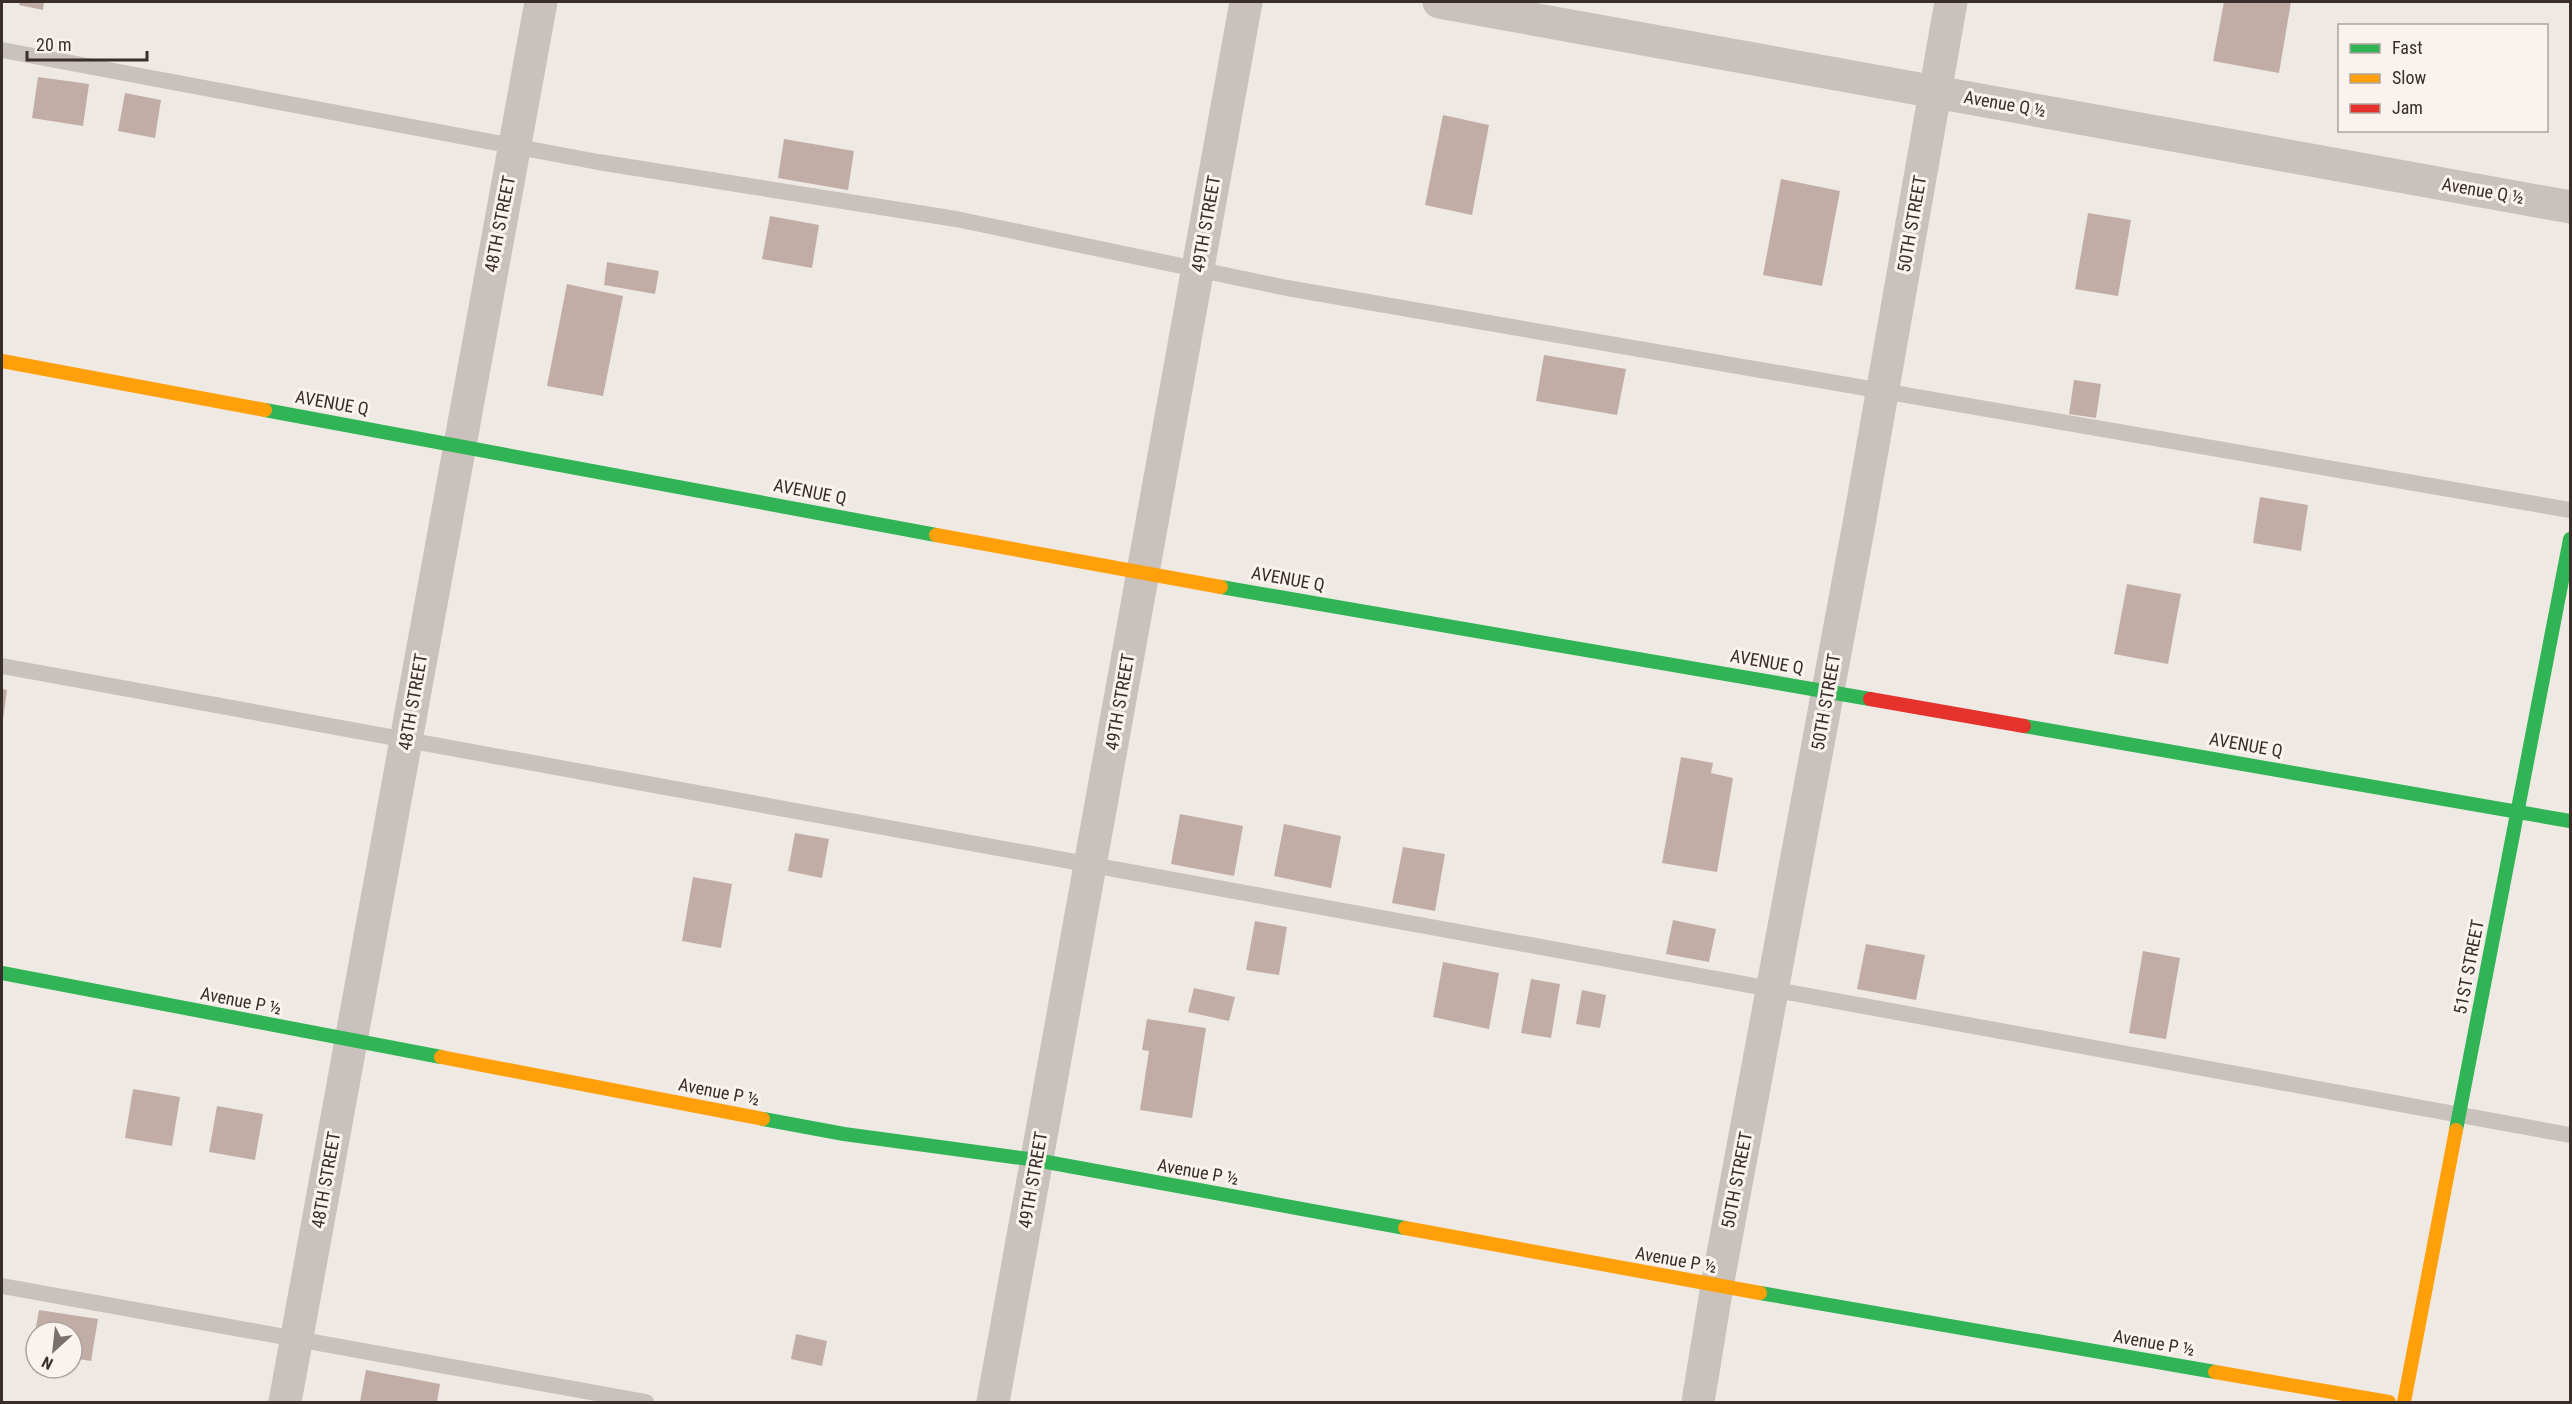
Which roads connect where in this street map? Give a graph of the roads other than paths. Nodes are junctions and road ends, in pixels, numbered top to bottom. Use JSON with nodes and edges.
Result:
{"nodes":[{"id":1,"x":541,"y":2,"type":"edge"},
{"id":2,"x":1246,"y":2,"type":"edge"},
{"id":3,"x":1439,"y":2,"type":"edge"},
{"id":4,"x":1951,"y":2,"type":"edge"},
{"id":5,"x":2,"y":50,"type":"edge"},
{"id":6,"x":1935,"y":92,"type":"junction"},
{"id":7,"x":515,"y":145,"type":"junction"},
{"id":8,"x":2571,"y":207,"type":"edge"},
{"id":9,"x":1198,"y":270,"type":"junction"},
{"id":10,"x":2,"y":361,"type":"edge"},
{"id":11,"x":1883,"y":390,"type":"junction"},
{"id":12,"x":458,"y":444,"type":"junction"},
{"id":13,"x":2571,"y":510,"type":"edge"},
{"id":14,"x":2571,"y":539,"type":"edge"},
{"id":15,"x":1143,"y":573,"type":"junction"},
{"id":16,"x":2,"y":666,"type":"edge"},
{"id":17,"x":1828,"y":691,"type":"junction"},
{"id":18,"x":406,"y":740,"type":"junction"},
{"id":19,"x":2517,"y":811,"type":"junction"},
{"id":20,"x":2571,"y":821,"type":"edge"},
{"id":21,"x":1090,"y":865,"type":"junction"},
{"id":22,"x":2,"y":973,"type":"edge"},
{"id":23,"x":1773,"y":990,"type":"junction"},
{"id":24,"x":352,"y":1040,"type":"junction"},
{"id":25,"x":2459,"y":1115,"type":"junction"},
{"id":26,"x":2571,"y":1135,"type":"edge"},
{"id":27,"x":1036,"y":1161,"type":"junction"},
{"id":28,"x":2,"y":1286,"type":"edge"},
{"id":29,"x":1717,"y":1286,"type":"junction"},
{"id":30,"x":297,"y":1339,"type":"junction"},
{"id":31,"x":285,"y":1402,"type":"edge"},
{"id":32,"x":646,"y":1402,"type":"edge"},
{"id":33,"x":993,"y":1402,"type":"edge"},
{"id":34,"x":1698,"y":1402,"type":"edge"},
{"id":35,"x":2389,"y":1402,"type":"edge"},
{"id":36,"x":2404,"y":1402,"type":"edge"}],
"edges":[{"from":1,"to":7,"type":"street","name":"48TH STREET"},
{"from":2,"to":9,"type":"street","name":"49TH STREET"},
{"from":3,"to":6,"type":"street","name":"Avenue Q ½"},
{"from":4,"to":6,"type":"street","name":"50TH STREET"},
{"from":5,"to":7,"type":"lane"},
{"from":6,"to":8,"type":"street","name":"Avenue Q ½"},
{"from":6,"to":11,"type":"street","name":"50TH STREET"},
{"from":7,"to":9,"type":"lane"},
{"from":7,"to":12,"type":"street","name":"48TH STREET"},
{"from":9,"to":11,"type":"lane"},
{"from":9,"to":15,"type":"street","name":"49TH STREET"},
{"from":10,"to":12,"type":"street","name":"AVENUE Q"},
{"from":11,"to":13,"type":"lane"},
{"from":11,"to":17,"type":"street","name":"50TH STREET"},
{"from":12,"to":15,"type":"street","name":"AVENUE Q"},
{"from":12,"to":18,"type":"street","name":"48TH STREET"},
{"from":14,"to":19,"type":"street","name":"51ST STREET"},
{"from":15,"to":17,"type":"street","name":"AVENUE Q"},
{"from":15,"to":21,"type":"street","name":"49TH STREET"},
{"from":16,"to":18,"type":"lane"},
{"from":17,"to":19,"type":"street","name":"AVENUE Q"},
{"from":17,"to":23,"type":"street","name":"50TH STREET"},
{"from":18,"to":21,"type":"lane"},
{"from":18,"to":24,"type":"street","name":"48TH STREET"},
{"from":19,"to":20,"type":"street","name":"AVENUE Q"},
{"from":19,"to":25,"type":"street","name":"51ST STREET"},
{"from":21,"to":23,"type":"lane"},
{"from":21,"to":27,"type":"street","name":"49TH STREET"},
{"from":22,"to":24,"type":"street","name":"Avenue P ½"},
{"from":23,"to":25,"type":"lane"},
{"from":23,"to":29,"type":"street","name":"50TH STREET"},
{"from":24,"to":27,"type":"street","name":"Avenue P ½"},
{"from":24,"to":30,"type":"street","name":"48TH STREET"},
{"from":25,"to":26,"type":"lane"},
{"from":25,"to":36,"type":"street","name":"51ST STREET"},
{"from":27,"to":29,"type":"street","name":"Avenue P ½"},
{"from":27,"to":33,"type":"street","name":"49TH STREET"},
{"from":28,"to":30,"type":"lane"},
{"from":29,"to":34,"type":"street","name":"50TH STREET"},
{"from":29,"to":35,"type":"street","name":"Avenue P ½"},
{"from":30,"to":31,"type":"street","name":"48TH STREET"},
{"from":30,"to":32,"type":"lane"}]}
